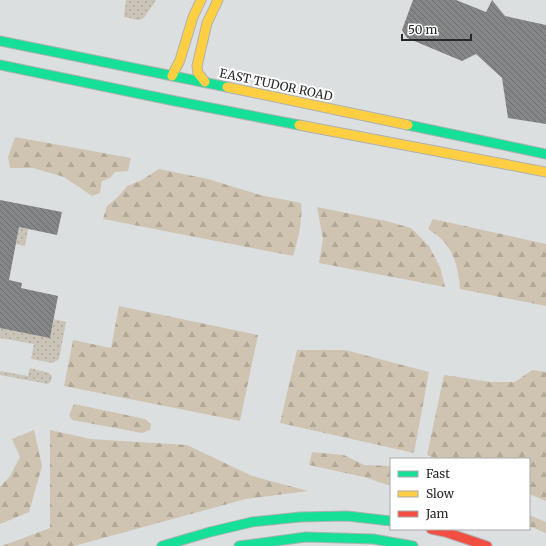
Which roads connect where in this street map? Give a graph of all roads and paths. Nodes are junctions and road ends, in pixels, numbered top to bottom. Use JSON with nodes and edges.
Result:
{"nodes":[{"id":1,"x":201,"y":0,"type":"edge"},
{"id":2,"x":218,"y":0,"type":"edge"},
{"id":3,"x":0,"y":41,"type":"edge"},
{"id":4,"x":0,"y":65,"type":"edge"},
{"id":5,"x":172,"y":76,"type":"junction"},
{"id":6,"x":205,"y":82,"type":"junction"},
{"id":7,"x":546,"y":154,"type":"edge"},
{"id":8,"x":546,"y":172,"type":"edge"},
{"id":9,"x":390,"y":521,"type":"edge"},
{"id":10,"x":436,"y":530,"type":"edge"},
{"id":11,"x":162,"y":546,"type":"edge"},
{"id":12,"x":239,"y":546,"type":"edge"},
{"id":13,"x":413,"y":546,"type":"edge"},
{"id":14,"x":487,"y":546,"type":"edge"}],
"edges":[{"from":1,"to":5,"type":"main road"},
{"from":2,"to":6,"type":"main road"},
{"from":3,"to":5,"type":"main road","name":"EAST TUDOR ROAD"},
{"from":4,"to":8,"type":"main road"},
{"from":5,"to":6,"type":"main road","name":"EAST TUDOR ROAD"},
{"from":6,"to":7,"type":"main road","name":"EAST TUDOR ROAD"},
{"from":9,"to":11,"type":"main road"},
{"from":10,"to":14,"type":"main road"},
{"from":12,"to":13,"type":"main road"}]}
